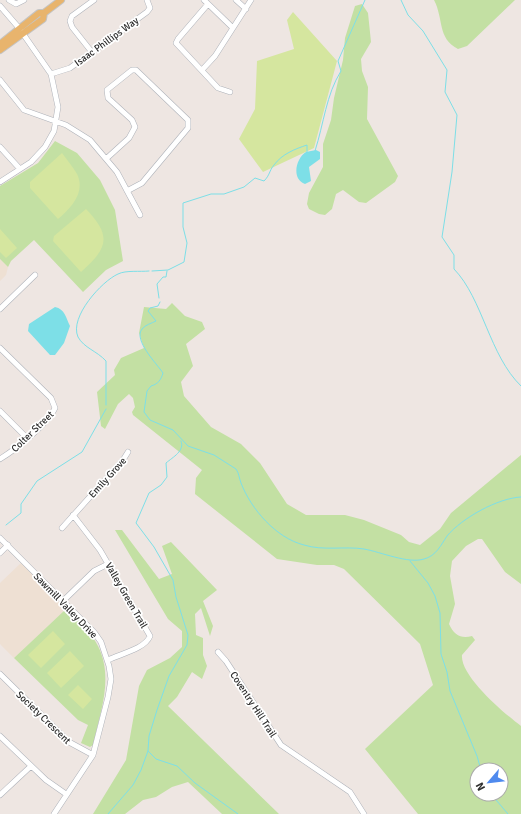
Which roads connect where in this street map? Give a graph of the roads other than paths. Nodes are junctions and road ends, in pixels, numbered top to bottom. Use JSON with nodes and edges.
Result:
{"nodes":[{"id":1,"x":9,"y":0,"type":"edge"},
{"id":2,"x":24,"y":0,"type":"edge"},
{"id":3,"x":61,"y":0,"type":"edge"},
{"id":4,"x":94,"y":0,"type":"edge"},
{"id":5,"x":147,"y":0,"type":"edge"},
{"id":6,"x":204,"y":0,"type":"edge"},
{"id":7,"x":236,"y":0,"type":"edge"},
{"id":8,"x":250,"y":0,"type":"edge"},
{"id":9,"x":208,"y":4,"type":"junction"},
{"id":10,"x":0,"y":6,"type":"edge"},
{"id":11,"x":245,"y":9,"type":"junction"},
{"id":12,"x":44,"y":13,"type":"junction"},
{"id":13,"x":19,"y":28,"type":"junction"},
{"id":14,"x":233,"y":28,"type":"junction"},
{"id":15,"x":23,"y":34,"type":"junction"},
{"id":16,"x":0,"y":44,"type":"edge"},
{"id":17,"x":0,"y":50,"type":"edge"},
{"id":18,"x":91,"y":51,"type":"junction"},
{"id":19,"x":202,"y":70,"type":"junction"},
{"id":20,"x":51,"y":74,"type":"junction"},
{"id":21,"x":0,"y":80,"type":"edge"},
{"id":22,"x":230,"y":92,"type":"dead end"},
{"id":23,"x":57,"y":121,"type":"junction"},
{"id":24,"x":0,"y":147,"type":"edge"},
{"id":25,"x":107,"y":158,"type":"junction"},
{"id":26,"x":20,"y":169,"type":"junction"},
{"id":27,"x":0,"y":182,"type":"edge"},
{"id":28,"x":128,"y":191,"type":"junction"},
{"id":29,"x":140,"y":215,"type":"dead end"},
{"id":30,"x":35,"y":275,"type":"dead end"},
{"id":31,"x":0,"y":309,"type":"edge"},
{"id":32,"x":0,"y":348,"type":"edge"},
{"id":33,"x":0,"y":411,"type":"edge"},
{"id":34,"x":27,"y":438,"type":"junction"},
{"id":35,"x":128,"y":452,"type":"dead end"},
{"id":36,"x":0,"y":459,"type":"edge"},
{"id":37,"x":74,"y":515,"type":"junction"},
{"id":38,"x":62,"y":528,"type":"dead end"},
{"id":39,"x":0,"y":538,"type":"edge"},
{"id":40,"x":8,"y":545,"type":"junction"},
{"id":41,"x":0,"y":553,"type":"edge"},
{"id":42,"x":108,"y":564,"type":"junction"},
{"id":43,"x":63,"y":601,"type":"junction"},
{"id":44,"x":218,"y":652,"type":"dead end"},
{"id":45,"x":108,"y":660,"type":"junction"},
{"id":46,"x":0,"y":674,"type":"edge"},
{"id":47,"x":0,"y":736,"type":"edge"},
{"id":48,"x":93,"y":755,"type":"junction"},
{"id":49,"x":31,"y":766,"type":"junction"},
{"id":50,"x":0,"y":794,"type":"edge"},
{"id":51,"x":66,"y":794,"type":"junction"},
{"id":52,"x":54,"y":814,"type":"edge"},
{"id":53,"x":364,"y":814,"type":"edge"}],
"edges":[{"from":1,"to":2,"type":"street"},
{"from":3,"to":12,"type":"main road"},
{"from":4,"to":18,"type":"street"},
{"from":5,"to":18,"type":"street","name":"Isaac Phillips Way"},
{"from":6,"to":9,"type":"street"},
{"from":7,"to":11,"type":"street"},
{"from":8,"to":11,"type":"street"},
{"from":9,"to":14,"type":"street"},
{"from":9,"to":19,"type":"street"},
{"from":10,"to":13,"type":"street"},
{"from":11,"to":14,"type":"street"},
{"from":12,"to":13,"type":"main road"},
{"from":12,"to":15,"type":"main road"},
{"from":13,"to":15,"type":"street"},
{"from":13,"to":16,"type":"main road"},
{"from":14,"to":19,"type":"street"},
{"from":15,"to":17,"type":"main road"},
{"from":15,"to":20,"type":"street"},
{"from":18,"to":20,"type":"street","name":"Isaac Phillips Way"},
{"from":19,"to":22,"type":"street"},
{"from":20,"to":23,"type":"street"},
{"from":21,"to":23,"type":"street"},
{"from":23,"to":25,"type":"street"},
{"from":23,"to":26,"type":"street"},
{"from":24,"to":26,"type":"street"},
{"from":25,"to":28,"type":"street"},
{"from":25,"to":28,"type":"street"},
{"from":26,"to":27,"type":"street"},
{"from":28,"to":29,"type":"street"},
{"from":30,"to":31,"type":"street"},
{"from":32,"to":34,"type":"street","name":"Colter Street"},
{"from":33,"to":34,"type":"street"},
{"from":34,"to":36,"type":"street","name":"Colter Street"},
{"from":35,"to":37,"type":"street","name":"Emily Grove"},
{"from":37,"to":38,"type":"street"},
{"from":37,"to":42,"type":"street","name":"Valley Green Trail"},
{"from":39,"to":40,"type":"street","name":"Sawmill Valley Drive"},
{"from":40,"to":41,"type":"street"},
{"from":40,"to":43,"type":"street","name":"Sawmill Valley Drive"},
{"from":42,"to":43,"type":"street"},
{"from":42,"to":45,"type":"street","name":"Valley Green Trail"},
{"from":43,"to":45,"type":"street","name":"Sawmill Valley Drive"},
{"from":44,"to":53,"type":"street","name":"Coventry Hill Trail"},
{"from":45,"to":48,"type":"street","name":"Sawmill Valley Drive"},
{"from":46,"to":48,"type":"street","name":"Society Crescent"},
{"from":47,"to":49,"type":"street"},
{"from":48,"to":51,"type":"street","name":"Sawmill Valley Drive"},
{"from":49,"to":50,"type":"street"},
{"from":49,"to":51,"type":"street"},
{"from":51,"to":52,"type":"street","name":"Sawmill Valley Drive"}]}
